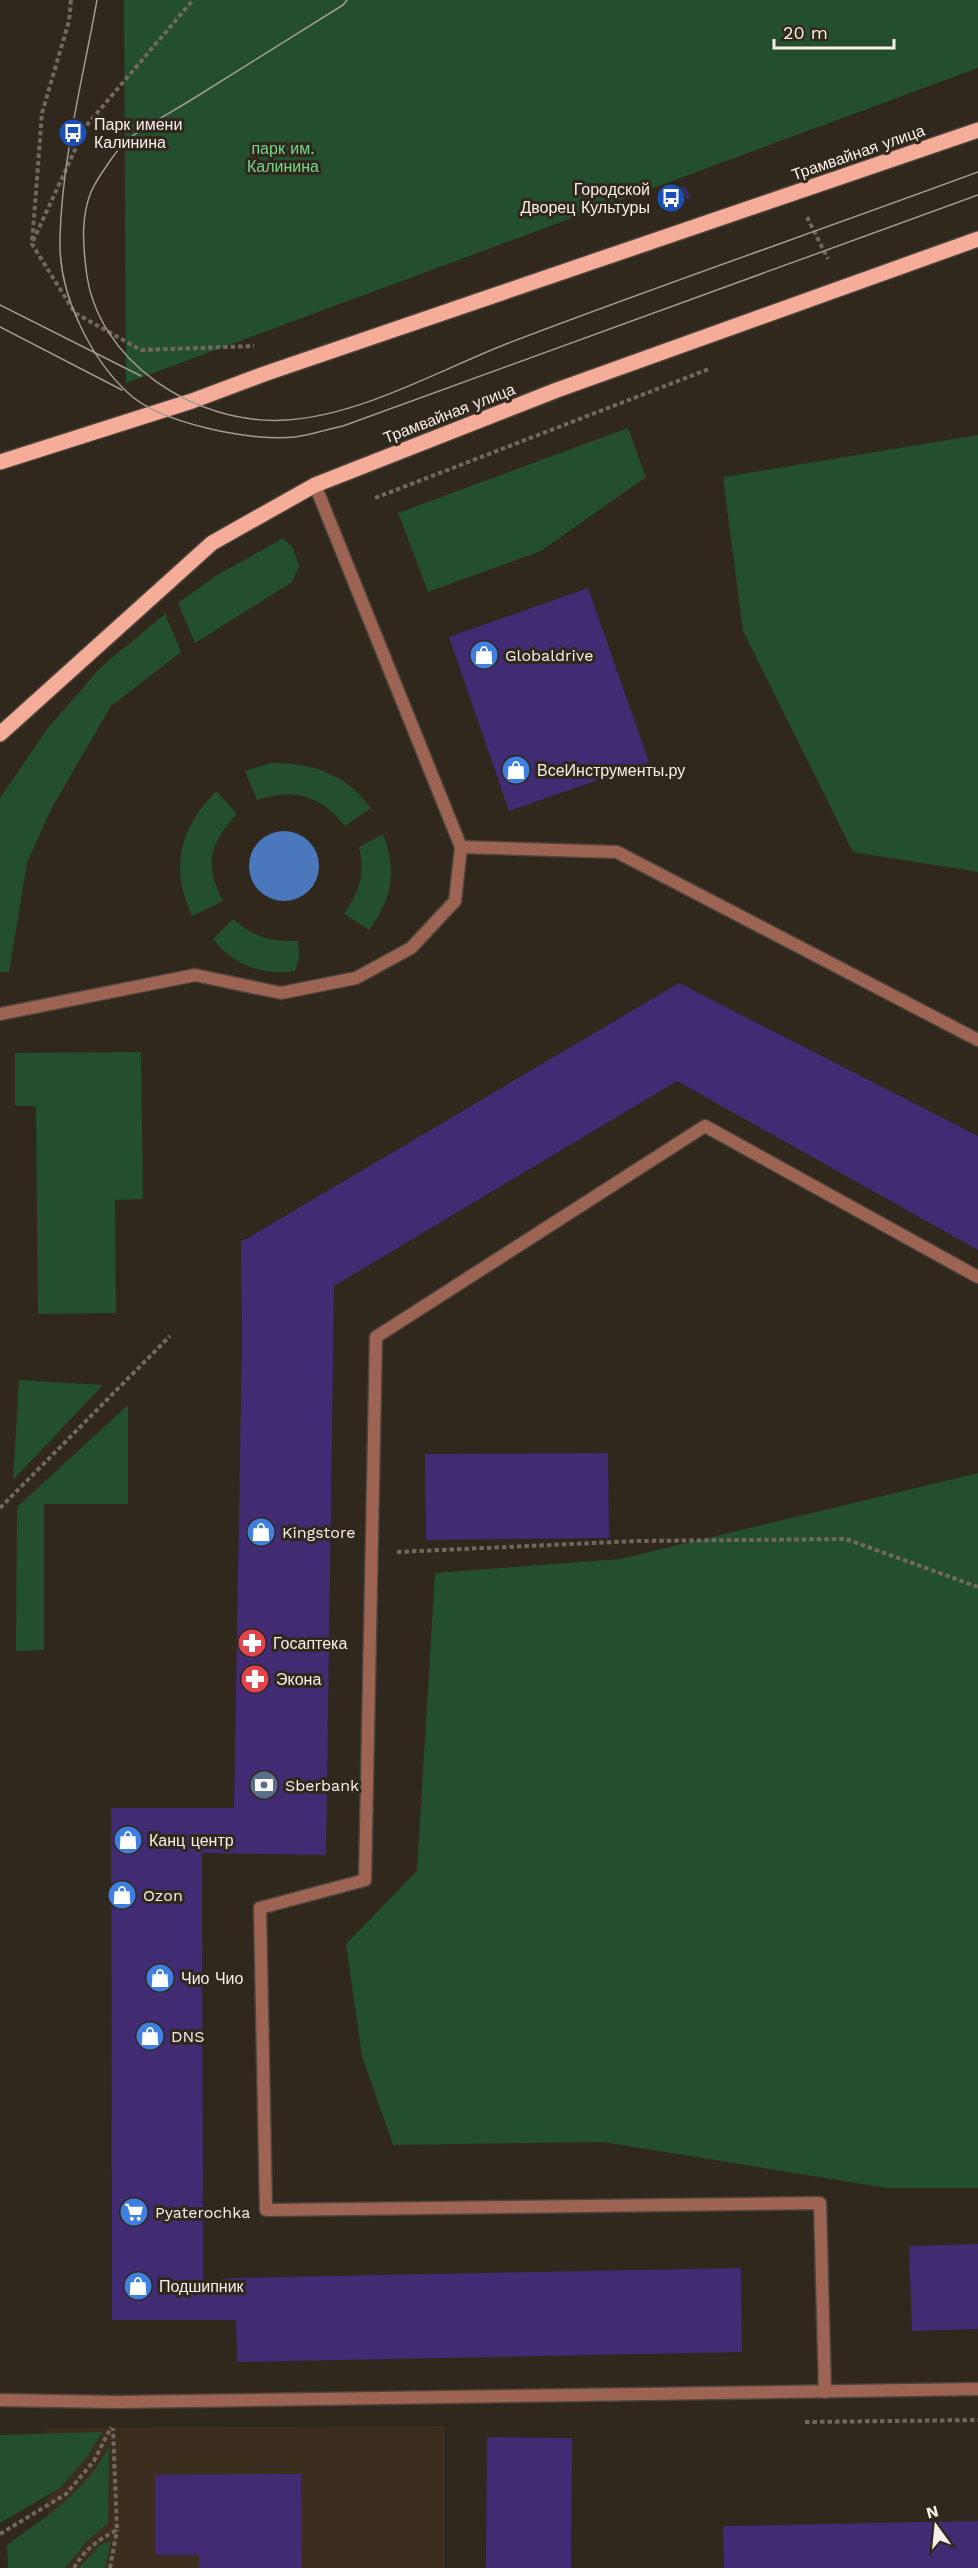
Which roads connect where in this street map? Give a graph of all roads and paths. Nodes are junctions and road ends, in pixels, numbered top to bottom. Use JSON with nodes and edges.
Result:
{"nodes":[{"id":1,"x":71,"y":0,"type":"edge"},
{"id":2,"x":194,"y":0,"type":"edge"},
{"id":3,"x":978,"y":130,"type":"edge"},
{"id":4,"x":807,"y":217,"type":"dead end"},
{"id":5,"x":978,"y":239,"type":"edge"},
{"id":6,"x":32,"y":244,"type":"junction"},
{"id":7,"x":828,"y":259,"type":"dead end"},
{"id":8,"x":255,"y":346,"type":"dead end"},
{"id":9,"x":717,"y":366,"type":"dead end"},
{"id":10,"x":0,"y":462,"type":"edge"},
{"id":11,"x":315,"y":484,"type":"junction"},
{"id":12,"x":375,"y":498,"type":"dead end"},
{"id":13,"x":0,"y":734,"type":"edge"},
{"id":14,"x":461,"y":847,"type":"junction"},
{"id":15,"x":0,"y":1014,"type":"edge"},
{"id":16,"x":978,"y":1040,"type":"edge"},
{"id":17,"x":978,"y":1277,"type":"edge"},
{"id":18,"x":170,"y":1336,"type":"dead end"},
{"id":19,"x":0,"y":1508,"type":"edge"},
{"id":20,"x":372,"y":1553,"type":"junction"},
{"id":21,"x":978,"y":1587,"type":"edge"},
{"id":22,"x":978,"y":2389,"type":"edge"},
{"id":23,"x":825,"y":2392,"type":"junction"},
{"id":24,"x":0,"y":2400,"type":"edge"},
{"id":25,"x":978,"y":2420,"type":"edge"},
{"id":26,"x":804,"y":2422,"type":"dead end"},
{"id":27,"x":117,"y":2530,"type":"junction"},
{"id":28,"x":0,"y":2534,"type":"edge"},
{"id":29,"x":74,"y":2568,"type":"edge"},
{"id":30,"x":110,"y":2568,"type":"edge"}],
"edges":[{"from":1,"to":6,"type":"path"},
{"from":2,"to":6,"type":"path"},
{"from":3,"to":10,"type":"main road","name":"Трамвайная улица"},
{"from":4,"to":7,"type":"path"},
{"from":5,"to":11,"type":"main road","name":"Трамвайная улица"},
{"from":6,"to":8,"type":"path"},
{"from":9,"to":12,"type":"path"},
{"from":11,"to":13,"type":"main road","name":"Трамвайная улица"},
{"from":11,"to":14,"type":"lane"},
{"from":14,"to":15,"type":"lane"},
{"from":14,"to":16,"type":"lane"},
{"from":17,"to":20,"type":"lane"},
{"from":18,"to":19,"type":"path"},
{"from":20,"to":21,"type":"path"},
{"from":20,"to":23,"type":"lane"},
{"from":22,"to":23,"type":"lane"},
{"from":23,"to":24,"type":"lane"},
{"from":25,"to":26,"type":"path"},
{"from":27,"to":28,"type":"path"},
{"from":27,"to":29,"type":"path"},
{"from":27,"to":30,"type":"path"}]}
